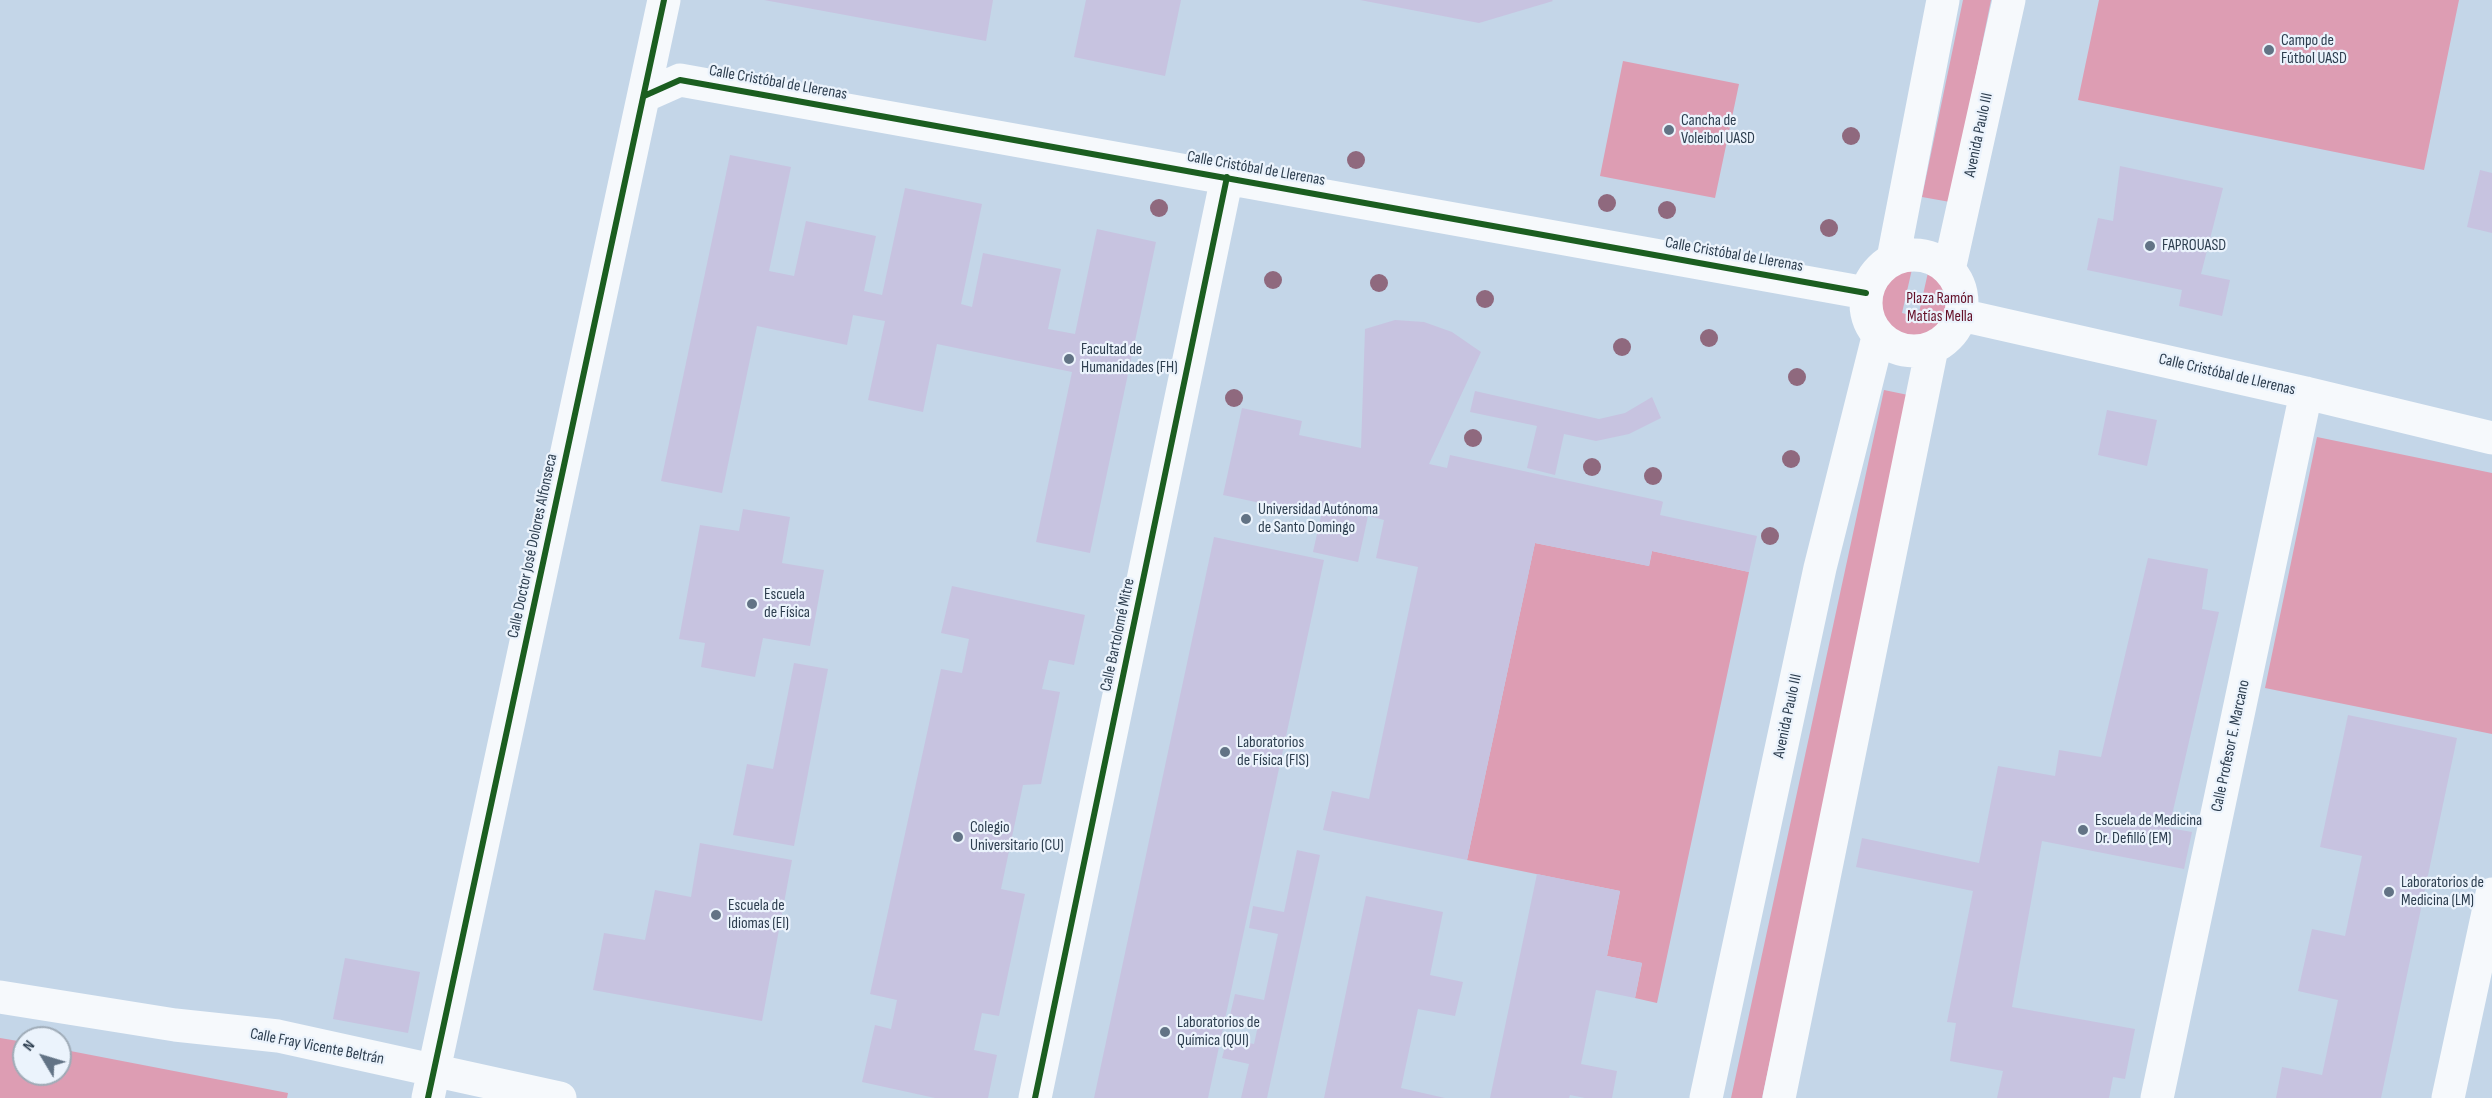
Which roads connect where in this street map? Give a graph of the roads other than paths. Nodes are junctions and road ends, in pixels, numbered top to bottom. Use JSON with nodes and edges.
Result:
{"nodes":[{"id":1,"x":664,"y":0,"type":"edge"},
{"id":2,"x":1943,"y":0,"type":"edge"},
{"id":3,"x":2009,"y":0,"type":"edge"},
{"id":4,"x":644,"y":96,"type":"junction"},
{"id":5,"x":1227,"y":177,"type":"junction"},
{"id":6,"x":1893,"y":259,"type":"junction"},
{"id":7,"x":1949,"y":270,"type":"junction"},
{"id":8,"x":1866,"y":293,"type":"junction"},
{"id":9,"x":1961,"y":315,"type":"junction"},
{"id":10,"x":1878,"y":337,"type":"junction"},
{"id":11,"x":1932,"y":348,"type":"junction"},
{"id":12,"x":2306,"y":393,"type":"junction"},
{"id":13,"x":2492,"y":438,"type":"edge"},
{"id":14,"x":2492,"y":894,"type":"edge"},
{"id":15,"x":0,"y":997,"type":"edge"},
{"id":16,"x":431,"y":1084,"type":"edge"},
{"id":17,"x":560,"y":1098,"type":"edge"},
{"id":18,"x":1035,"y":1098,"type":"edge"},
{"id":19,"x":1706,"y":1098,"type":"edge"},
{"id":20,"x":1779,"y":1098,"type":"edge"},
{"id":21,"x":2157,"y":1098,"type":"edge"},
{"id":22,"x":2448,"y":1098,"type":"edge"}],
"edges":[{"from":1,"to":4,"type":"street","name":"Calle Doctor José Dolores Alfonseca"},
{"from":2,"to":6,"type":"street"},
{"from":3,"to":7,"type":"street","name":"Avenida Paulo III"},
{"from":4,"to":5,"type":"street","name":"Calle Cristóbal de Llerenas"},
{"from":4,"to":16,"type":"street","name":"Calle Doctor José Dolores Alfonseca"},
{"from":5,"to":8,"type":"street","name":"Calle Cristóbal de Llerenas"},
{"from":5,"to":18,"type":"street","name":"Calle Bartolomé Mitre"},
{"from":6,"to":7,"type":"street"},
{"from":6,"to":8,"type":"street"},
{"from":7,"to":9,"type":"street"},
{"from":8,"to":10,"type":"street"},
{"from":9,"to":11,"type":"street"},
{"from":9,"to":12,"type":"street","name":"Calle Cristóbal de Llerenas"},
{"from":10,"to":11,"type":"street"},
{"from":10,"to":19,"type":"street","name":"Avenida Paulo III"},
{"from":11,"to":20,"type":"street"},
{"from":12,"to":13,"type":"street","name":"Calle Cristóbal de Llerenas"},
{"from":12,"to":21,"type":"street","name":"Calle Profesor E. Marcano"},
{"from":14,"to":22,"type":"street"},
{"from":15,"to":16,"type":"street","name":"Calle Fray Vicente Beltrán"},
{"from":16,"to":17,"type":"street","name":"Calle Fray Vicente Beltrán"}]}
